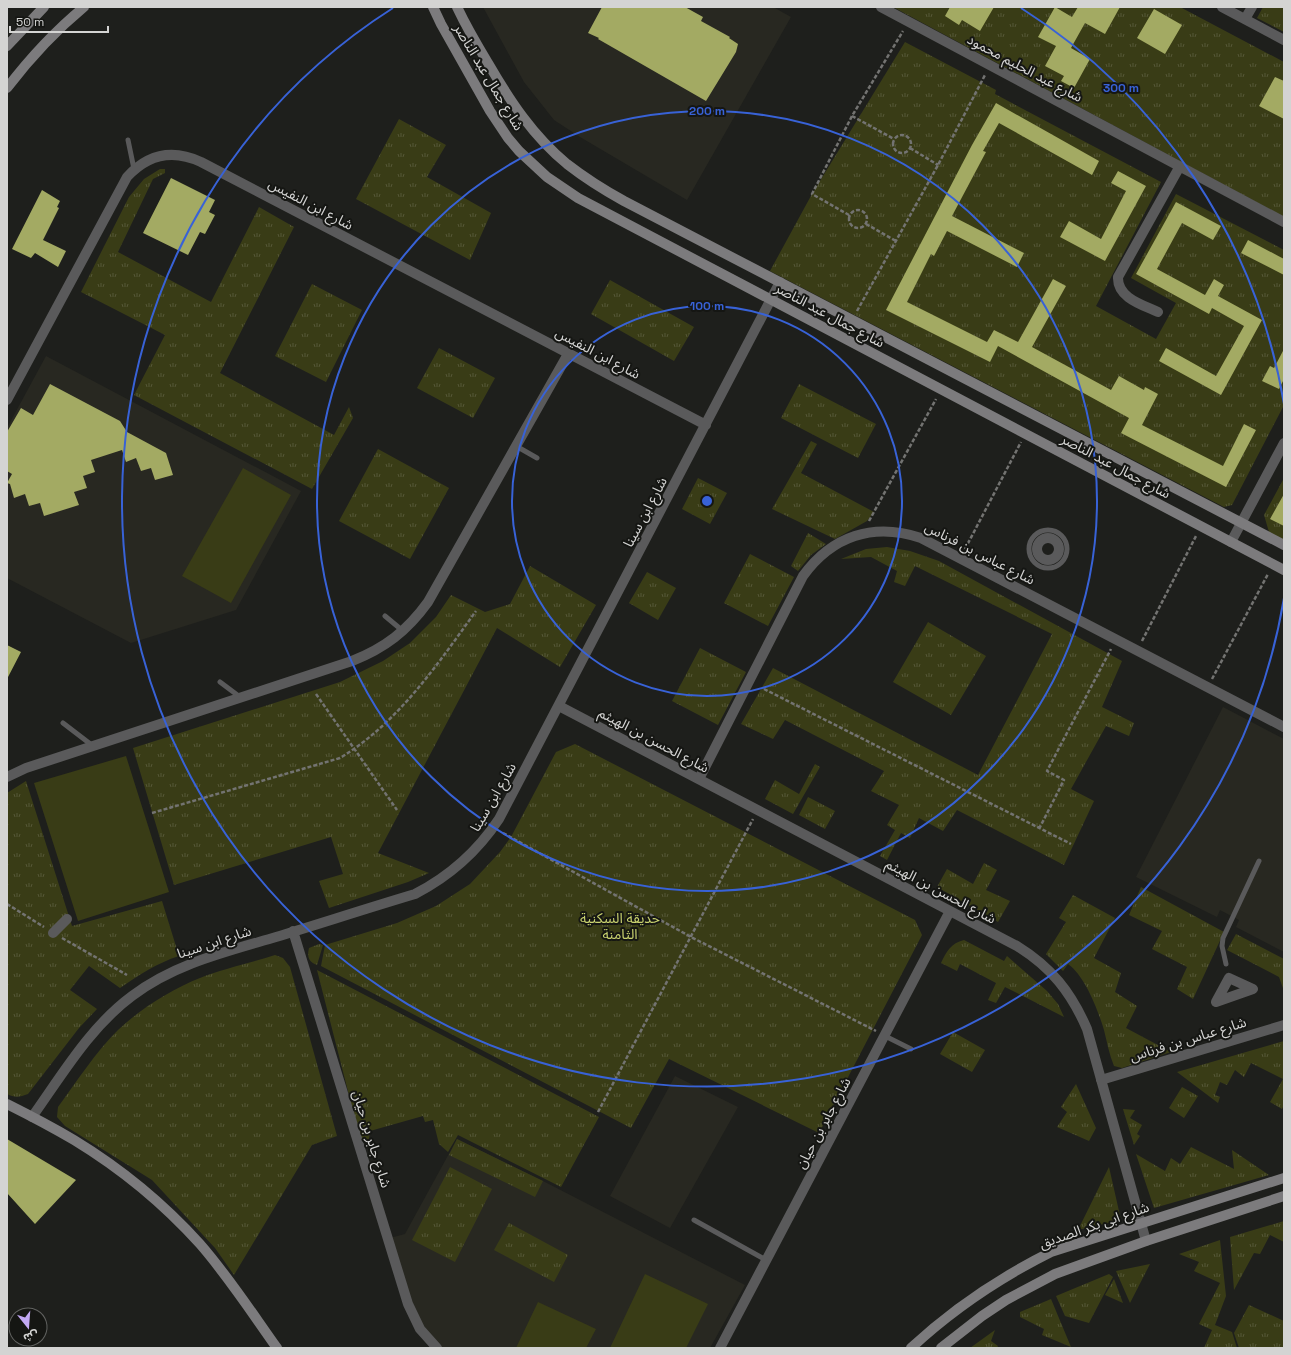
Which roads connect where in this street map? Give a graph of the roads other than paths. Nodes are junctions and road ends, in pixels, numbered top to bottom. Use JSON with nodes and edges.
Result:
{"nodes":[{"id":1,"x":44,"y":7,"type":"edge"},
{"id":2,"x":84,"y":7,"type":"edge"},
{"id":3,"x":433,"y":7,"type":"edge"},
{"id":4,"x":457,"y":7,"type":"edge"},
{"id":5,"x":881,"y":7,"type":"edge"},
{"id":6,"x":1222,"y":7,"type":"edge"},
{"id":7,"x":1252,"y":7,"type":"edge"},
{"id":8,"x":1245,"y":19,"type":"junction"},
{"id":9,"x":1284,"y":40,"type":"edge"},
{"id":10,"x":7,"y":46,"type":"edge"},
{"id":11,"x":7,"y":88,"type":"edge"},
{"id":12,"x":128,"y":140,"type":"dead end"},
{"id":13,"x":1180,"y":166,"type":"junction"},
{"id":14,"x":134,"y":169,"type":"junction"},
{"id":15,"x":1284,"y":222,"type":"edge"},
{"id":16,"x":780,"y":282,"type":"junction"},
{"id":17,"x":771,"y":300,"type":"junction"},
{"id":18,"x":1158,"y":312,"type":"dead end"},
{"id":19,"x":568,"y":354,"type":"junction"},
{"id":20,"x":7,"y":400,"type":"edge"},
{"id":21,"x":706,"y":425,"type":"junction"},
{"id":22,"x":1284,"y":443,"type":"edge"},
{"id":23,"x":516,"y":446,"type":"junction"},
{"id":24,"x":537,"y":458,"type":"dead end"},
{"id":25,"x":1242,"y":523,"type":"junction"},
{"id":26,"x":1032,"y":539,"type":"joint"},
{"id":27,"x":1231,"y":542,"type":"junction"},
{"id":28,"x":1284,"y":545,"type":"edge"},
{"id":29,"x":1284,"y":570,"type":"edge"},
{"id":30,"x":385,"y":616,"type":"dead end"},
{"id":31,"x":403,"y":631,"type":"junction"},
{"id":32,"x":220,"y":682,"type":"dead end"},
{"id":33,"x":241,"y":697,"type":"junction"},
{"id":34,"x":559,"y":706,"type":"junction"},
{"id":35,"x":63,"y":723,"type":"dead end"},
{"id":36,"x":1284,"y":727,"type":"edge"},
{"id":37,"x":93,"y":746,"type":"junction"},
{"id":38,"x":7,"y":777,"type":"edge"},
{"id":39,"x":698,"y":779,"type":"junction"},
{"id":40,"x":1259,"y":860,"type":"dead end"},
{"id":41,"x":950,"y":911,"type":"junction"},
{"id":42,"x":67,"y":919,"type":"dead end"},
{"id":43,"x":293,"y":931,"type":"junction"},
{"id":44,"x":53,"y":933,"type":"road end"},
{"id":45,"x":1226,"y":964,"type":"dead end"},
{"id":46,"x":1284,"y":1025,"type":"edge"},
{"id":47,"x":885,"y":1036,"type":"junction"},
{"id":48,"x":911,"y":1049,"type":"dead end"},
{"id":49,"x":1101,"y":1080,"type":"junction"},
{"id":50,"x":7,"y":1104,"type":"edge"},
{"id":51,"x":32,"y":1117,"type":"junction"},
{"id":52,"x":1284,"y":1178,"type":"edge"},
{"id":53,"x":1284,"y":1196,"type":"edge"},
{"id":54,"x":694,"y":1220,"type":"dead end"},
{"id":55,"x":1141,"y":1223,"type":"junction"},
{"id":56,"x":1146,"y":1241,"type":"junction"},
{"id":57,"x":766,"y":1260,"type":"junction"},
{"id":58,"x":277,"y":1348,"type":"edge"},
{"id":59,"x":437,"y":1348,"type":"edge"},
{"id":60,"x":720,"y":1348,"type":"edge"},
{"id":61,"x":911,"y":1348,"type":"edge"},
{"id":62,"x":941,"y":1348,"type":"edge"}],
"edges":[{"from":1,"to":10,"type":"main road"},
{"from":2,"to":11,"type":"main road"},
{"from":3,"to":17,"type":"main road","name":"شارع جمال عبد الناصر"},
{"from":4,"to":16,"type":"main road","name":"شارع جمال عبد الناصر"},
{"from":5,"to":13,"type":"street","name":"شارع عبد الحليم محمود"},
{"from":6,"to":8,"type":"street"},
{"from":7,"to":8,"type":"street"},
{"from":8,"to":9,"type":"street"},
{"from":12,"to":14,"type":"lane"},
{"from":13,"to":15,"type":"street","name":"شارع عبد الحليم محمود"},
{"from":13,"to":18,"type":"street"},
{"from":14,"to":19,"type":"street","name":"شارع ابن النفيس"},
{"from":14,"to":20,"type":"street","name":"شارع ابن النفيس"},
{"from":16,"to":17,"type":"street","name":"شارع ابن سينا"},
{"from":16,"to":25,"type":"main road","name":"شارع جمال عبد الناصر"},
{"from":17,"to":21,"type":"street","name":"شارع ابن سينا"},
{"from":17,"to":27,"type":"main road","name":"شارع جمال عبد الناصر"},
{"from":19,"to":21,"type":"street","name":"شارع ابن النفيس"},
{"from":19,"to":23,"type":"street"},
{"from":21,"to":34,"type":"street","name":"شارع ابن سينا"},
{"from":22,"to":25,"type":"street"},
{"from":23,"to":24,"type":"lane"},
{"from":23,"to":31,"type":"street"},
{"from":25,"to":27,"type":"street"},
{"from":25,"to":28,"type":"main road","name":"شارع جمال عبد الناصر"},
{"from":26,"to":26,"type":"lane"},
{"from":27,"to":29,"type":"main road","name":"شارع جمال عبد الناصر"},
{"from":30,"to":31,"type":"lane"},
{"from":31,"to":33,"type":"street"},
{"from":32,"to":33,"type":"lane"},
{"from":33,"to":37,"type":"street"},
{"from":34,"to":39,"type":"street","name":"شارع الحسن بن الهيثم"},
{"from":34,"to":43,"type":"street","name":"شارع ابن سينا"},
{"from":35,"to":37,"type":"lane"},
{"from":36,"to":39,"type":"street","name":"شارع عباس بن فرناس"},
{"from":37,"to":38,"type":"street"},
{"from":39,"to":41,"type":"street","name":"شارع الحسن بن الهيثم"},
{"from":40,"to":45,"type":"lane"},
{"from":41,"to":47,"type":"street","name":"شارع جابر بن حيان"},
{"from":41,"to":49,"type":"street","name":"شارع الحسن بن الهيثم"},
{"from":42,"to":44,"type":"street"},
{"from":43,"to":51,"type":"street","name":"شارع ابن سينا"},
{"from":43,"to":59,"type":"street","name":"شارع جابر بن حيان"},
{"from":46,"to":49,"type":"street","name":"شارع عباس بن فرناس"},
{"from":47,"to":48,"type":"lane"},
{"from":47,"to":57,"type":"street","name":"شارع جابر بن حيان"},
{"from":49,"to":55,"type":"street","name":"شارع الحسن بن الهيثم"},
{"from":50,"to":51,"type":"main road"},
{"from":51,"to":58,"type":"main road"},
{"from":52,"to":55,"type":"main road","name":"شارع ابى بكر الصديق"},
{"from":53,"to":56,"type":"main road"},
{"from":54,"to":57,"type":"lane"},
{"from":55,"to":56,"type":"street","name":"شارع الحسن بن الهيثم"},
{"from":55,"to":61,"type":"main road","name":"شارع ابى بكر الصديق"},
{"from":56,"to":62,"type":"main road"},
{"from":57,"to":60,"type":"street","name":"شارع جابر بن حيان"}]}
